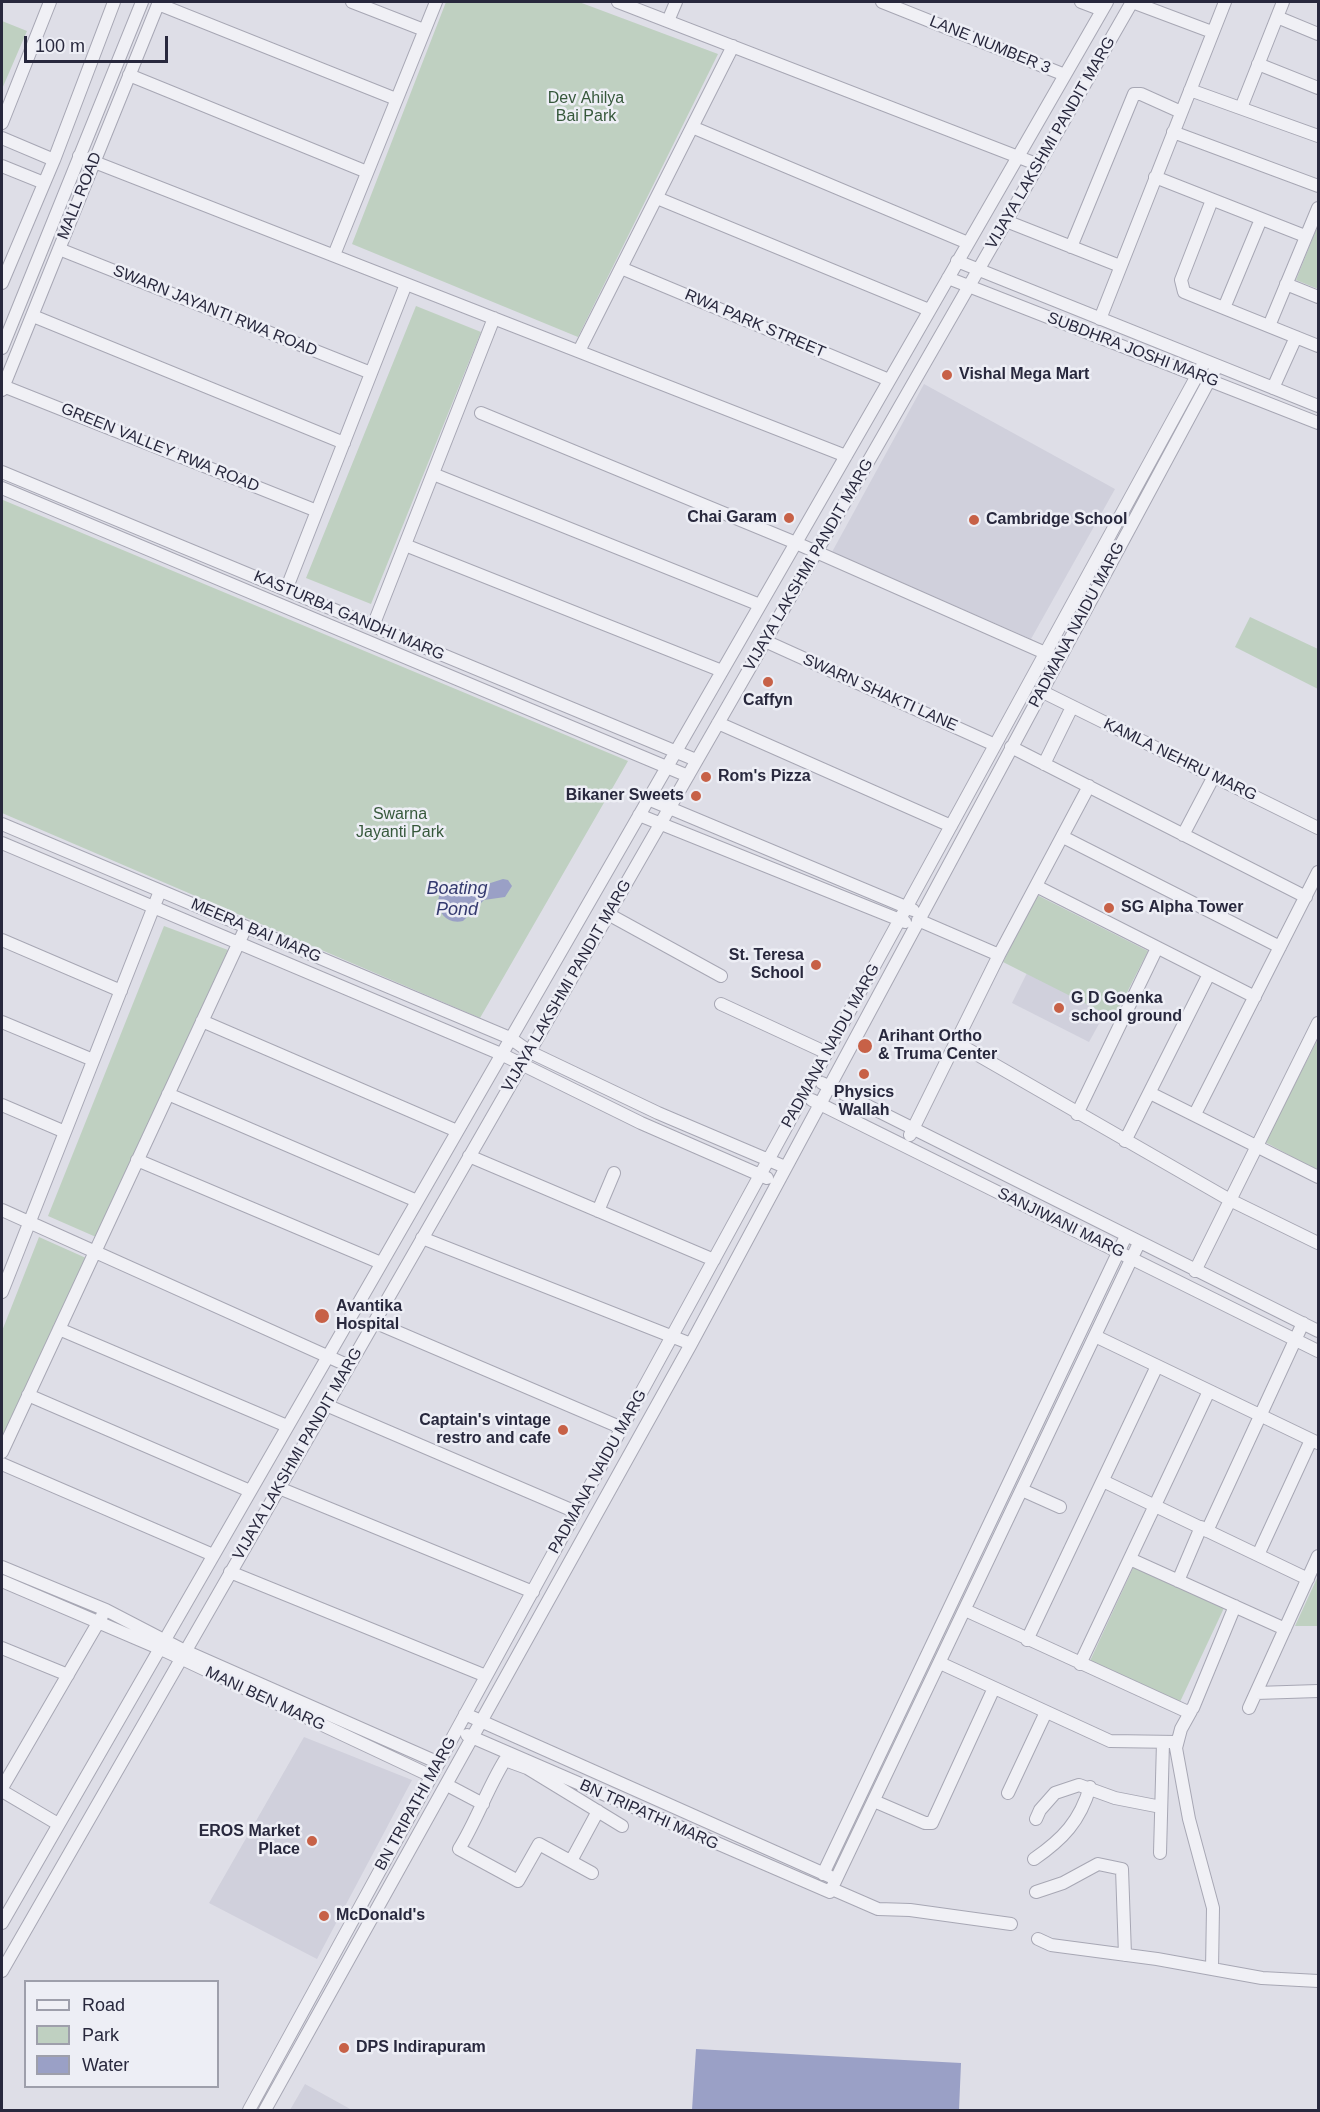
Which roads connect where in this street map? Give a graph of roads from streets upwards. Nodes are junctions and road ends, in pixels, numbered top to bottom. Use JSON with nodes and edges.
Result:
{"nodes":[{"id":1,"x":50,"y":2,"type":"edge"},
{"id":2,"x":114,"y":2,"type":"edge"},
{"id":3,"x":142,"y":2,"type":"edge"},
{"id":4,"x":352,"y":2,"type":"edge"},
{"id":5,"x":436,"y":2,"type":"edge"},
{"id":6,"x":618,"y":2,"type":"edge"},
{"id":7,"x":676,"y":2,"type":"edge"},
{"id":8,"x":882,"y":2,"type":"edge"},
{"id":9,"x":1081,"y":2,"type":"edge"},
{"id":10,"x":1132,"y":2,"type":"edge"},
{"id":11,"x":1225,"y":2,"type":"edge"},
{"id":12,"x":1283,"y":2,"type":"edge"},
{"id":13,"x":158,"y":3,"type":"edge"},
{"id":14,"x":1105,"y":6,"type":"edge"},
{"id":15,"x":1277,"y":17,"type":"junction"},
{"id":16,"x":668,"y":21,"type":"junction"},
{"id":17,"x":424,"y":30,"type":"junction"},
{"id":18,"x":1212,"y":32,"type":"junction"},
{"id":19,"x":1318,"y":34,"type":"edge"},
{"id":20,"x":733,"y":46,"type":"junction"},
{"id":21,"x":1258,"y":64,"type":"junction"},
{"id":22,"x":129,"y":75,"type":"junction"},
{"id":23,"x":1065,"y":75,"type":"junction"},
{"id":24,"x":1318,"y":88,"type":"edge"},
{"id":25,"x":1190,"y":90,"type":"junction"},
{"id":26,"x":396,"y":99,"type":"junction"},
{"id":27,"x":1241,"y":108,"type":"junction"},
{"id":28,"x":1181,"y":112,"type":"junction"},
{"id":29,"x":2,"y":123,"type":"edge"},
{"id":30,"x":692,"y":127,"type":"junction"},
{"id":31,"x":1173,"y":132,"type":"junction"},
{"id":32,"x":1318,"y":136,"type":"edge"},
{"id":33,"x":2,"y":138,"type":"edge"},
{"id":34,"x":80,"y":156,"type":"junction"},
{"id":35,"x":1018,"y":156,"type":"junction"},
{"id":36,"x":54,"y":160,"type":"junction"},
{"id":37,"x":94,"y":162,"type":"junction"},
{"id":38,"x":1039,"y":165,"type":"junction"},
{"id":39,"x":2,"y":166,"type":"edge"},
{"id":40,"x":367,"y":172,"type":"junction"},
{"id":41,"x":1155,"y":177,"type":"junction"},
{"id":42,"x":44,"y":183,"type":"junction"},
{"id":43,"x":1318,"y":186,"type":"edge"},
{"id":44,"x":657,"y":198,"type":"junction"},
{"id":45,"x":1212,"y":200,"type":"junction"},
{"id":46,"x":1318,"y":208,"type":"edge"},
{"id":47,"x":1261,"y":219,"type":"junction"},
{"id":48,"x":1006,"y":221,"type":"junction"},
{"id":49,"x":1305,"y":236,"type":"junction"},
{"id":50,"x":968,"y":243,"type":"junction"},
{"id":51,"x":1071,"y":247,"type":"junction"},
{"id":52,"x":59,"y":249,"type":"junction"},
{"id":53,"x":334,"y":255,"type":"junction"},
{"id":54,"x":957,"y":261,"type":"junction"},
{"id":55,"x":1120,"y":267,"type":"junction"},
{"id":56,"x":621,"y":268,"type":"junction"},
{"id":57,"x":978,"y":270,"type":"junction"},
{"id":58,"x":948,"y":278,"type":"junction"},
{"id":59,"x":2,"y":283,"type":"edge"},
{"id":60,"x":406,"y":284,"type":"junction"},
{"id":61,"x":1286,"y":284,"type":"junction"},
{"id":62,"x":969,"y":286,"type":"junction"},
{"id":63,"x":1318,"y":297,"type":"edge"},
{"id":64,"x":1224,"y":308,"type":"junction"},
{"id":65,"x":929,"y":310,"type":"junction"},
{"id":66,"x":33,"y":316,"type":"junction"},
{"id":67,"x":494,"y":318,"type":"junction"},
{"id":68,"x":1100,"y":318,"type":"junction"},
{"id":69,"x":1269,"y":326,"type":"junction"},
{"id":70,"x":1296,"y":337,"type":"junction"},
{"id":71,"x":1318,"y":346,"type":"edge"},
{"id":72,"x":2,"y":348,"type":"edge"},
{"id":73,"x":579,"y":351,"type":"junction"},
{"id":74,"x":1211,"y":363,"type":"junction"},
{"id":75,"x":371,"y":373,"type":"junction"},
{"id":76,"x":1203,"y":378,"type":"junction"},
{"id":77,"x":889,"y":380,"type":"junction"},
{"id":78,"x":2,"y":388,"type":"edge"},
{"id":79,"x":1274,"y":388,"type":"junction"},
{"id":80,"x":1318,"y":406,"type":"edge"},
{"id":81,"x":481,"y":413,"type":"dead end"},
{"id":82,"x":1318,"y":423,"type":"edge"},
{"id":83,"x":344,"y":443,"type":"junction"},
{"id":84,"x":846,"y":456,"type":"junction"},
{"id":85,"x":2,"y":472,"type":"edge"},
{"id":86,"x":433,"y":474,"type":"junction"},
{"id":87,"x":2,"y":488,"type":"edge"},
{"id":88,"x":317,"y":511,"type":"junction"},
{"id":89,"x":796,"y":543,"type":"junction"},
{"id":90,"x":405,"y":545,"type":"junction"},
{"id":91,"x":816,"y":552,"type":"junction"},
{"id":92,"x":286,"y":590,"type":"junction"},
{"id":93,"x":760,"y":604,"type":"junction"},
{"id":94,"x":344,"y":614,"type":"junction"},
{"id":95,"x":373,"y":626,"type":"junction"},
{"id":96,"x":339,"y":630,"type":"junction"},
{"id":97,"x":765,"y":641,"type":"junction"},
{"id":98,"x":1046,"y":653,"type":"junction"},
{"id":99,"x":1059,"y":659,"type":"junction"},
{"id":100,"x":722,"y":671,"type":"junction"},
{"id":101,"x":1041,"y":691,"type":"junction"},
{"id":102,"x":1072,"y":707,"type":"junction"},
{"id":103,"x":718,"y":723,"type":"junction"},
{"id":104,"x":995,"y":745,"type":"junction"},
{"id":105,"x":1011,"y":747,"type":"junction"},
{"id":106,"x":675,"y":752,"type":"junction"},
{"id":107,"x":696,"y":760,"type":"junction"},
{"id":108,"x":1044,"y":764,"type":"junction"},
{"id":109,"x":667,"y":767,"type":"junction"},
{"id":110,"x":688,"y":776,"type":"junction"},
{"id":111,"x":1214,"y":776,"type":"junction"},
{"id":112,"x":1089,"y":786,"type":"junction"},
{"id":113,"x":648,"y":799,"type":"junction"},
{"id":114,"x":669,"y":808,"type":"junction"},
{"id":115,"x":639,"y":815,"type":"junction"},
{"id":116,"x":2,"y":824,"type":"edge"},
{"id":117,"x":660,"y":824,"type":"junction"},
{"id":118,"x":951,"y":826,"type":"junction"},
{"id":119,"x":1318,"y":828,"type":"edge"},
{"id":120,"x":1183,"y":835,"type":"junction"},
{"id":121,"x":1063,"y":837,"type":"junction"},
{"id":122,"x":2,"y":843,"type":"edge"},
{"id":123,"x":1318,"y":872,"type":"edge"},
{"id":124,"x":1036,"y":886,"type":"junction"},
{"id":125,"x":160,"y":891,"type":"junction"},
{"id":126,"x":1306,"y":897,"type":"junction"},
{"id":127,"x":906,"y":907,"type":"junction"},
{"id":128,"x":154,"y":908,"type":"junction"},
{"id":129,"x":608,"y":914,"type":"junction"},
{"id":130,"x":899,"y":920,"type":"junction"},
{"id":131,"x":918,"y":920,"type":"junction"},
{"id":132,"x":246,"y":927,"type":"junction"},
{"id":133,"x":2,"y":940,"type":"edge"},
{"id":134,"x":238,"y":944,"type":"junction"},
{"id":135,"x":1280,"y":947,"type":"junction"},
{"id":136,"x":1157,"y":948,"type":"junction"},
{"id":137,"x":999,"y":955,"type":"junction"},
{"id":138,"x":1209,"y":974,"type":"junction"},
{"id":139,"x":721,"y":976,"type":"dead end"},
{"id":140,"x":121,"y":991,"type":"junction"},
{"id":141,"x":1255,"y":997,"type":"junction"},
{"id":142,"x":721,"y":1004,"type":"dead end"},
{"id":143,"x":202,"y":1021,"type":"junction"},
{"id":144,"x":2,"y":1022,"type":"edge"},
{"id":145,"x":1318,"y":1023,"type":"edge"},
{"id":146,"x":510,"y":1038,"type":"junction"},
{"id":147,"x":957,"y":1043,"type":"junction"},
{"id":148,"x":530,"y":1052,"type":"junction"},
{"id":149,"x":827,"y":1053,"type":"junction"},
{"id":150,"x":501,"y":1054,"type":"junction"},
{"id":151,"x":93,"y":1060,"type":"junction"},
{"id":152,"x":522,"y":1065,"type":"junction"},
{"id":153,"x":813,"y":1078,"type":"junction"},
{"id":154,"x":828,"y":1086,"type":"junction"},
{"id":155,"x":1150,"y":1093,"type":"junction"},
{"id":156,"x":168,"y":1094,"type":"junction"},
{"id":157,"x":804,"y":1096,"type":"junction"},
{"id":158,"x":819,"y":1103,"type":"junction"},
{"id":159,"x":2,"y":1105,"type":"edge"},
{"id":160,"x":1077,"y":1114,"type":"junction"},
{"id":161,"x":1195,"y":1114,"type":"junction"},
{"id":162,"x":913,"y":1128,"type":"junction"},
{"id":163,"x":457,"y":1131,"type":"junction"},
{"id":164,"x":65,"y":1132,"type":"junction"},
{"id":165,"x":1125,"y":1141,"type":"junction"},
{"id":166,"x":905,"y":1145,"type":"junction"},
{"id":167,"x":1258,"y":1145,"type":"junction"},
{"id":168,"x":469,"y":1156,"type":"junction"},
{"id":169,"x":137,"y":1160,"type":"junction"},
{"id":170,"x":768,"y":1160,"type":"junction"},
{"id":171,"x":784,"y":1167,"type":"junction"},
{"id":172,"x":614,"y":1173,"type":"dead end"},
{"id":173,"x":760,"y":1176,"type":"junction"},
{"id":174,"x":1318,"y":1177,"type":"edge"},
{"id":175,"x":776,"y":1183,"type":"junction"},
{"id":176,"x":1230,"y":1200,"type":"junction"},
{"id":177,"x":417,"y":1201,"type":"junction"},
{"id":178,"x":2,"y":1210,"type":"edge"},
{"id":179,"x":598,"y":1211,"type":"junction"},
{"id":180,"x":29,"y":1222,"type":"junction"},
{"id":181,"x":1126,"y":1236,"type":"junction"},
{"id":182,"x":422,"y":1238,"type":"junction"},
{"id":183,"x":1318,"y":1242,"type":"edge"},
{"id":184,"x":1139,"y":1243,"type":"junction"},
{"id":185,"x":94,"y":1252,"type":"junction"},
{"id":186,"x":1118,"y":1252,"type":"junction"},
{"id":187,"x":1132,"y":1258,"type":"junction"},
{"id":188,"x":714,"y":1260,"type":"junction"},
{"id":189,"x":381,"y":1263,"type":"junction"},
{"id":190,"x":1195,"y":1271,"type":"junction"},
{"id":191,"x":2,"y":1292,"type":"edge"},
{"id":192,"x":374,"y":1322,"type":"junction"},
{"id":193,"x":1302,"y":1323,"type":"junction"},
{"id":194,"x":59,"y":1329,"type":"junction"},
{"id":195,"x":1318,"y":1331,"type":"edge"},
{"id":196,"x":1095,"y":1336,"type":"junction"},
{"id":197,"x":672,"y":1337,"type":"junction"},
{"id":198,"x":1294,"y":1339,"type":"junction"},
{"id":199,"x":691,"y":1344,"type":"junction"},
{"id":200,"x":1318,"y":1351,"type":"edge"},
{"id":201,"x":328,"y":1356,"type":"junction"},
{"id":202,"x":349,"y":1366,"type":"junction"},
{"id":203,"x":1157,"y":1366,"type":"junction"},
{"id":204,"x":1209,"y":1391,"type":"junction"},
{"id":205,"x":28,"y":1395,"type":"junction"},
{"id":206,"x":326,"y":1405,"type":"junction"},
{"id":207,"x":1261,"y":1415,"type":"junction"},
{"id":208,"x":287,"y":1426,"type":"junction"},
{"id":209,"x":622,"y":1428,"type":"junction"},
{"id":210,"x":1315,"y":1442,"type":"edge"},
{"id":211,"x":2,"y":1452,"type":"edge"},
{"id":212,"x":2,"y":1464,"type":"edge"},
{"id":213,"x":1103,"y":1480,"type":"junction"},
{"id":214,"x":279,"y":1488,"type":"junction"},
{"id":215,"x":1022,"y":1490,"type":"junction"},
{"id":216,"x":250,"y":1491,"type":"junction"},
{"id":217,"x":1155,"y":1506,"type":"junction"},
{"id":218,"x":1060,"y":1507,"type":"dead end"},
{"id":219,"x":576,"y":1512,"type":"junction"},
{"id":220,"x":1204,"y":1529,"type":"junction"},
{"id":221,"x":213,"y":1554,"type":"junction"},
{"id":222,"x":1258,"y":1555,"type":"junction"},
{"id":223,"x":1318,"y":1556,"type":"edge"},
{"id":224,"x":1130,"y":1559,"type":"junction"},
{"id":225,"x":2,"y":1567,"type":"edge"},
{"id":226,"x":230,"y":1572,"type":"junction"},
{"id":227,"x":1308,"y":1579,"type":"junction"},
{"id":228,"x":2,"y":1581,"type":"edge"},
{"id":229,"x":1178,"y":1581,"type":"junction"},
{"id":230,"x":533,"y":1592,"type":"junction"},
{"id":231,"x":1235,"y":1606,"type":"junction"},
{"id":232,"x":106,"y":1610,"type":"junction"},
{"id":233,"x":965,"y":1610,"type":"junction"},
{"id":234,"x":99,"y":1621,"type":"junction"},
{"id":235,"x":1285,"y":1629,"type":"junction"},
{"id":236,"x":1027,"y":1640,"type":"junction"},
{"id":237,"x":163,"y":1645,"type":"junction"},
{"id":238,"x":2,"y":1648,"type":"edge"},
{"id":239,"x":183,"y":1656,"type":"junction"},
{"id":240,"x":940,"y":1663,"type":"junction"},
{"id":241,"x":1080,"y":1664,"type":"junction"},
{"id":242,"x":68,"y":1675,"type":"junction"},
{"id":243,"x":486,"y":1676,"type":"junction"},
{"id":244,"x":994,"y":1688,"type":"junction"},
{"id":245,"x":1318,"y":1690,"type":"edge"},
{"id":246,"x":1256,"y":1693,"type":"junction"},
{"id":247,"x":1249,"y":1708,"type":"dead end"},
{"id":248,"x":1191,"y":1711,"type":"junction"},
{"id":249,"x":1046,"y":1712,"type":"junction"},
{"id":250,"x":465,"y":1714,"type":"junction"},
{"id":251,"x":482,"y":1722,"type":"junction"},
{"id":252,"x":457,"y":1731,"type":"junction"},
{"id":253,"x":473,"y":1738,"type":"junction"},
{"id":254,"x":1163,"y":1742,"type":"junction"},
{"id":255,"x":1177,"y":1742,"type":"junction"},
{"id":256,"x":439,"y":1763,"type":"junction"},
{"id":257,"x":432,"y":1776,"type":"junction"},
{"id":258,"x":447,"y":1785,"type":"junction"},
{"id":259,"x":1090,"y":1787,"type":"junction"},
{"id":260,"x":588,"y":1788,"type":"junction"},
{"id":261,"x":2,"y":1790,"type":"edge"},
{"id":262,"x":1008,"y":1793,"type":"dead end"},
{"id":263,"x":874,"y":1801,"type":"junction"},
{"id":264,"x":582,"y":1802,"type":"junction"},
{"id":265,"x":483,"y":1804,"type":"junction"},
{"id":266,"x":1161,"y":1807,"type":"junction"},
{"id":267,"x":598,"y":1811,"type":"junction"},
{"id":268,"x":1036,"y":1819,"type":"dead end"},
{"id":269,"x":58,"y":1824,"type":"junction"},
{"id":270,"x":622,"y":1826,"type":"dead end"},
{"id":271,"x":1160,"y":1853,"type":"dead end"},
{"id":272,"x":1034,"y":1859,"type":"dead end"},
{"id":273,"x":571,"y":1862,"type":"junction"},
{"id":274,"x":592,"y":1873,"type":"dead end"},
{"id":275,"x":823,"y":1874,"type":"junction"},
{"id":276,"x":831,"y":1887,"type":"junction"},
{"id":277,"x":1036,"y":1892,"type":"dead end"},
{"id":278,"x":2,"y":1923,"type":"edge"},
{"id":279,"x":1011,"y":1924,"type":"dead end"},
{"id":280,"x":1038,"y":1939,"type":"dead end"},
{"id":281,"x":1125,"y":1955,"type":"junction"},
{"id":282,"x":1212,"y":1969,"type":"junction"},
{"id":283,"x":2,"y":1971,"type":"edge"},
{"id":284,"x":1318,"y":1981,"type":"edge"},
{"id":285,"x":249,"y":2110,"type":"edge"},
{"id":286,"x":265,"y":2110,"type":"edge"}],
"edges":[{"from":1,"to":29,"type":"street"},
{"from":2,"to":36,"type":"street"},
{"from":3,"to":34,"type":"street","name":"MALL ROAD"},
{"from":4,"to":17,"type":"street"},
{"from":5,"to":17,"type":"street"},
{"from":6,"to":16,"type":"street"},
{"from":7,"to":16,"type":"street"},
{"from":8,"to":23,"type":"street","name":"LANE NUMBER 3"},
{"from":9,"to":14,"type":"street"},
{"from":10,"to":18,"type":"street"},
{"from":10,"to":38,"type":"street","name":"VIJAYA LAKSHMI PANDIT MARG"},
{"from":11,"to":18,"type":"street"},
{"from":12,"to":15,"type":"street"},
{"from":13,"to":22,"type":"street","name":"MALL ROAD"},
{"from":13,"to":26,"type":"street"},
{"from":14,"to":23,"type":"street","name":"VIJAYA LAKSHMI PANDIT MARG"},
{"from":15,"to":19,"type":"street"},
{"from":15,"to":21,"type":"street"},
{"from":16,"to":20,"type":"street"},
{"from":17,"to":26,"type":"street"},
{"from":18,"to":25,"type":"street"},
{"from":20,"to":30,"type":"street"},
{"from":20,"to":35,"type":"street"},
{"from":21,"to":24,"type":"street"},
{"from":21,"to":27,"type":"street"},
{"from":22,"to":37,"type":"street","name":"MALL ROAD"},
{"from":22,"to":40,"type":"street"},
{"from":23,"to":35,"type":"street","name":"VIJAYA LAKSHMI PANDIT MARG"},
{"from":25,"to":27,"type":"street"},
{"from":25,"to":28,"type":"street"},
{"from":26,"to":40,"type":"street"},
{"from":27,"to":32,"type":"street"},
{"from":28,"to":31,"type":"street"},
{"from":28,"to":51,"type":"street"},
{"from":30,"to":44,"type":"street"},
{"from":30,"to":50,"type":"street"},
{"from":31,"to":41,"type":"street"},
{"from":31,"to":43,"type":"street"},
{"from":33,"to":36,"type":"street"},
{"from":34,"to":37,"type":"street"},
{"from":34,"to":72,"type":"street","name":"MALL ROAD"},
{"from":35,"to":38,"type":"street"},
{"from":35,"to":50,"type":"street","name":"VIJAYA LAKSHMI PANDIT MARG"},
{"from":36,"to":42,"type":"street"},
{"from":37,"to":52,"type":"street","name":"MALL ROAD"},
{"from":37,"to":53,"type":"street"},
{"from":38,"to":48,"type":"street","name":"VIJAYA LAKSHMI PANDIT MARG"},
{"from":39,"to":42,"type":"street"},
{"from":40,"to":53,"type":"street"},
{"from":41,"to":45,"type":"street"},
{"from":41,"to":55,"type":"street"},
{"from":42,"to":59,"type":"street"},
{"from":44,"to":56,"type":"street"},
{"from":44,"to":65,"type":"street"},
{"from":45,"to":47,"type":"street"},
{"from":45,"to":64,"type":"street"},
{"from":46,"to":49,"type":"street"},
{"from":47,"to":49,"type":"street"},
{"from":47,"to":64,"type":"street"},
{"from":48,"to":51,"type":"street"},
{"from":48,"to":57,"type":"street","name":"VIJAYA LAKSHMI PANDIT MARG"},
{"from":49,"to":61,"type":"street"},
{"from":50,"to":54,"type":"street","name":"VIJAYA LAKSHMI PANDIT MARG"},
{"from":51,"to":55,"type":"street"},
{"from":52,"to":66,"type":"street","name":"MALL ROAD"},
{"from":52,"to":75,"type":"street","name":"SWARN JAYANTI RWA ROAD"},
{"from":53,"to":60,"type":"street"},
{"from":54,"to":57,"type":"street","name":"SUBDHRA JOSHI MARG"},
{"from":54,"to":58,"type":"street","name":"VIJAYA LAKSHMI PANDIT MARG"},
{"from":55,"to":68,"type":"street"},
{"from":56,"to":73,"type":"street"},
{"from":56,"to":77,"type":"street","name":"RWA PARK STREET"},
{"from":57,"to":62,"type":"street","name":"VIJAYA LAKSHMI PANDIT MARG"},
{"from":57,"to":68,"type":"street","name":"SUBDHRA JOSHI MARG"},
{"from":58,"to":62,"type":"street","name":"SUBDHRA JOSHI MARG"},
{"from":58,"to":65,"type":"street","name":"VIJAYA LAKSHMI PANDIT MARG"},
{"from":60,"to":67,"type":"street"},
{"from":60,"to":75,"type":"street"},
{"from":61,"to":63,"type":"street"},
{"from":61,"to":69,"type":"street"},
{"from":62,"to":76,"type":"street","name":"SUBDHRA JOSHI MARG"},
{"from":62,"to":91,"type":"street","name":"VIJAYA LAKSHMI PANDIT MARG"},
{"from":64,"to":69,"type":"street"},
{"from":65,"to":77,"type":"street","name":"VIJAYA LAKSHMI PANDIT MARG"},
{"from":66,"to":78,"type":"street","name":"MALL ROAD"},
{"from":66,"to":83,"type":"street"},
{"from":67,"to":73,"type":"street"},
{"from":67,"to":86,"type":"street"},
{"from":68,"to":74,"type":"street","name":"SUBDHRA JOSHI MARG"},
{"from":69,"to":70,"type":"street"},
{"from":70,"to":71,"type":"street"},
{"from":70,"to":79,"type":"street"},
{"from":73,"to":84,"type":"street"},
{"from":74,"to":76,"type":"street","name":"PADMANA NAIDU MARG"},
{"from":74,"to":79,"type":"street","name":"SUBDHRA JOSHI MARG"},
{"from":75,"to":83,"type":"street"},
{"from":76,"to":82,"type":"street","name":"SUBDHRA JOSHI MARG"},
{"from":76,"to":98,"type":"street","name":"PADMANA NAIDU MARG"},
{"from":76,"to":99,"type":"street","name":"PADMANA NAIDU MARG"},
{"from":77,"to":84,"type":"street","name":"VIJAYA LAKSHMI PANDIT MARG"},
{"from":78,"to":88,"type":"street","name":"GREEN VALLEY RWA ROAD"},
{"from":79,"to":80,"type":"street","name":"SUBDHRA JOSHI MARG"},
{"from":81,"to":89,"type":"street"},
{"from":83,"to":88,"type":"street"},
{"from":84,"to":89,"type":"street","name":"VIJAYA LAKSHMI PANDIT MARG"},
{"from":85,"to":92,"type":"street","name":"KASTURBA GANDHI MARG"},
{"from":86,"to":90,"type":"street"},
{"from":86,"to":93,"type":"street"},
{"from":87,"to":96,"type":"street","name":"KASTURBA GANDHI MARG"},
{"from":88,"to":92,"type":"street"},
{"from":89,"to":91,"type":"street"},
{"from":89,"to":93,"type":"street","name":"VIJAYA LAKSHMI PANDIT MARG"},
{"from":90,"to":95,"type":"street"},
{"from":90,"to":100,"type":"street"},
{"from":91,"to":97,"type":"street","name":"VIJAYA LAKSHMI PANDIT MARG"},
{"from":91,"to":98,"type":"street"},
{"from":92,"to":94,"type":"street","name":"KASTURBA GANDHI MARG"},
{"from":93,"to":100,"type":"street","name":"VIJAYA LAKSHMI PANDIT MARG"},
{"from":94,"to":95,"type":"street","name":"KASTURBA GANDHI MARG"},
{"from":94,"to":96,"type":"street"},
{"from":95,"to":106,"type":"street","name":"KASTURBA GANDHI MARG"},
{"from":96,"to":109,"type":"street","name":"KASTURBA GANDHI MARG"},
{"from":97,"to":103,"type":"street","name":"VIJAYA LAKSHMI PANDIT MARG"},
{"from":97,"to":104,"type":"street","name":"SWARN SHAKTI LANE"},
{"from":98,"to":99,"type":"street"},
{"from":98,"to":104,"type":"street","name":"PADMANA NAIDU MARG"},
{"from":99,"to":101,"type":"street","name":"PADMANA NAIDU MARG"},
{"from":100,"to":106,"type":"street","name":"VIJAYA LAKSHMI PANDIT MARG"},
{"from":101,"to":102,"type":"street","name":"KAMLA NEHRU MARG"},
{"from":101,"to":105,"type":"street","name":"PADMANA NAIDU MARG"},
{"from":102,"to":108,"type":"street"},
{"from":102,"to":111,"type":"street","name":"KAMLA NEHRU MARG"},
{"from":103,"to":107,"type":"street","name":"VIJAYA LAKSHMI PANDIT MARG"},
{"from":103,"to":118,"type":"street"},
{"from":104,"to":118,"type":"street","name":"PADMANA NAIDU MARG"},
{"from":105,"to":108,"type":"street"},
{"from":105,"to":131,"type":"street","name":"PADMANA NAIDU MARG"},
{"from":106,"to":107,"type":"street","name":"KASTURBA GANDHI MARG"},
{"from":106,"to":109,"type":"street","name":"VIJAYA LAKSHMI PANDIT MARG"},
{"from":107,"to":110,"type":"street","name":"VIJAYA LAKSHMI PANDIT MARG"},
{"from":108,"to":112,"type":"street"},
{"from":109,"to":110,"type":"street","name":"KASTURBA GANDHI MARG"},
{"from":109,"to":113,"type":"street","name":"VIJAYA LAKSHMI PANDIT MARG"},
{"from":110,"to":114,"type":"street","name":"VIJAYA LAKSHMI PANDIT MARG"},
{"from":111,"to":119,"type":"street","name":"KAMLA NEHRU MARG"},
{"from":111,"to":120,"type":"street"},
{"from":112,"to":120,"type":"street"},
{"from":112,"to":121,"type":"street"},
{"from":113,"to":114,"type":"street"},
{"from":113,"to":115,"type":"street","name":"VIJAYA LAKSHMI PANDIT MARG"},
{"from":114,"to":117,"type":"street","name":"VIJAYA LAKSHMI PANDIT MARG"},
{"from":114,"to":127,"type":"street"},
{"from":115,"to":117,"type":"street"},
{"from":115,"to":146,"type":"street","name":"VIJAYA LAKSHMI PANDIT MARG"},
{"from":116,"to":125,"type":"street","name":"MEERA BAI MARG"},
{"from":117,"to":129,"type":"street","name":"VIJAYA LAKSHMI PANDIT MARG"},
{"from":117,"to":130,"type":"street"},
{"from":118,"to":127,"type":"street","name":"PADMANA NAIDU MARG"},
{"from":120,"to":126,"type":"street"},
{"from":121,"to":124,"type":"street"},
{"from":121,"to":135,"type":"street"},
{"from":122,"to":128,"type":"street","name":"MEERA BAI MARG"},
{"from":123,"to":126,"type":"street"},
{"from":124,"to":136,"type":"street"},
{"from":124,"to":137,"type":"street"},
{"from":125,"to":128,"type":"street"},
{"from":125,"to":132,"type":"street","name":"MEERA BAI MARG"},
{"from":126,"to":135,"type":"street"},
{"from":127,"to":130,"type":"street","name":"PADMANA NAIDU MARG"},
{"from":127,"to":131,"type":"street"},
{"from":128,"to":134,"type":"street","name":"MEERA BAI MARG"},
{"from":128,"to":140,"type":"street"},
{"from":129,"to":139,"type":"street"},
{"from":129,"to":148,"type":"street","name":"VIJAYA LAKSHMI PANDIT MARG"},
{"from":130,"to":131,"type":"street"},
{"from":130,"to":149,"type":"street","name":"PADMANA NAIDU MARG"},
{"from":131,"to":137,"type":"street"},
{"from":131,"to":154,"type":"street","name":"PADMANA NAIDU MARG"},
{"from":132,"to":134,"type":"street"},
{"from":132,"to":146,"type":"street","name":"MEERA BAI MARG"},
{"from":133,"to":140,"type":"street"},
{"from":134,"to":143,"type":"street"},
{"from":134,"to":150,"type":"street","name":"MEERA BAI MARG"},
{"from":135,"to":141,"type":"street"},
{"from":136,"to":138,"type":"street"},
{"from":136,"to":160,"type":"street"},
{"from":137,"to":147,"type":"street"},
{"from":138,"to":141,"type":"street"},
{"from":138,"to":155,"type":"street"},
{"from":140,"to":151,"type":"street"},
{"from":141,"to":161,"type":"street"},
{"from":142,"to":149,"type":"street"},
{"from":143,"to":156,"type":"street"},
{"from":143,"to":163,"type":"street"},
{"from":144,"to":151,"type":"street"},
{"from":145,"to":167,"type":"street"},
{"from":146,"to":148,"type":"street","name":"MEERA BAI MARG"},
{"from":146,"to":150,"type":"street","name":"VIJAYA LAKSHMI PANDIT MARG"},
{"from":147,"to":160,"type":"street"},
{"from":147,"to":162,"type":"street"},
{"from":148,"to":152,"type":"street","name":"VIJAYA LAKSHMI PANDIT MARG"},
{"from":148,"to":170,"type":"street","name":"MEERA BAI MARG"},
{"from":149,"to":153,"type":"street","name":"PADMANA NAIDU MARG"},
{"from":150,"to":152,"type":"street","name":"MEERA BAI MARG"},
{"from":150,"to":163,"type":"street","name":"VIJAYA LAKSHMI PANDIT MARG"},
{"from":151,"to":164,"type":"street"},
{"from":152,"to":168,"type":"street","name":"VIJAYA LAKSHMI PANDIT MARG"},
{"from":152,"to":173,"type":"street","name":"MEERA BAI MARG"},
{"from":153,"to":154,"type":"street","name":"SANJIWANI MARG"},
{"from":153,"to":157,"type":"street","name":"PADMANA NAIDU MARG"},
{"from":154,"to":158,"type":"street","name":"PADMANA NAIDU MARG"},
{"from":154,"to":162,"type":"street","name":"SANJIWANI MARG"},
{"from":155,"to":161,"type":"street"},
{"from":155,"to":165,"type":"street"},
{"from":156,"to":169,"type":"street"},
{"from":156,"to":177,"type":"street"},
{"from":157,"to":158,"type":"street","name":"SANJIWANI MARG"},
{"from":157,"to":170,"type":"street","name":"PADMANA NAIDU MARG"},
{"from":158,"to":166,"type":"street","name":"SANJIWANI MARG"},
{"from":158,"to":171,"type":"street","name":"PADMANA NAIDU MARG"},
{"from":159,"to":164,"type":"street"},
{"from":160,"to":165,"type":"street"},
{"from":161,"to":167,"type":"street"},
{"from":162,"to":166,"type":"street"},
{"from":162,"to":181,"type":"street","name":"SANJIWANI MARG"},
{"from":163,"to":177,"type":"street","name":"VIJAYA LAKSHMI PANDIT MARG"},
{"from":164,"to":180,"type":"street"},
{"from":165,"to":176,"type":"street"},
{"from":166,"to":186,"type":"street","name":"SANJIWANI MARG"},
{"from":167,"to":174,"type":"street"},
{"from":167,"to":176,"type":"street"},
{"from":168,"to":179,"type":"street"},
{"from":168,"to":182,"type":"street","name":"VIJAYA LAKSHMI PANDIT MARG"},
{"from":169,"to":185,"type":"street"},
{"from":169,"to":189,"type":"street"},
{"from":170,"to":171,"type":"street","name":"MEERA BAI MARG"},
{"from":170,"to":173,"type":"street","name":"PADMANA NAIDU MARG"},
{"from":171,"to":175,"type":"street","name":"PADMANA NAIDU MARG"},
{"from":172,"to":179,"type":"street"},
{"from":173,"to":175,"type":"street","name":"MEERA BAI MARG"},
{"from":173,"to":188,"type":"street","name":"PADMANA NAIDU MARG"},
{"from":175,"to":199,"type":"street","name":"PADMANA NAIDU MARG"},
{"from":176,"to":183,"type":"street"},
{"from":176,"to":190,"type":"street"},
{"from":177,"to":189,"type":"street","name":"VIJAYA LAKSHMI PANDIT MARG"},
{"from":178,"to":180,"type":"street"},
{"from":179,"to":188,"type":"street"},
{"from":180,"to":185,"type":"street"},
{"from":180,"to":191,"type":"street"},
{"from":181,"to":184,"type":"street","name":"SANJIWANI MARG"},
{"from":181,"to":186,"type":"street"},
{"from":182,"to":192,"type":"street","name":"VIJAYA LAKSHMI PANDIT MARG"},
{"from":182,"to":197,"type":"street"},
{"from":184,"to":187,"type":"street"},
{"from":184,"to":190,"type":"street","name":"SANJIWANI MARG"},
{"from":185,"to":194,"type":"street"},
{"from":185,"to":201,"type":"street"},
{"from":186,"to":187,"type":"street","name":"SANJIWANI MARG"},
{"from":186,"to":275,"type":"street"},
{"from":187,"to":196,"type":"street"},
{"from":187,"to":198,"type":"street","name":"SANJIWANI MARG"},
{"from":188,"to":197,"type":"street","name":"PADMANA NAIDU MARG"},
{"from":189,"to":201,"type":"street","name":"VIJAYA LAKSHMI PANDIT MARG"},
{"from":190,"to":193,"type":"street","name":"SANJIWANI MARG"},
{"from":192,"to":202,"type":"street","name":"VIJAYA LAKSHMI PANDIT MARG"},
{"from":192,"to":209,"type":"street"},
{"from":193,"to":195,"type":"street","name":"SANJIWANI MARG"},
{"from":193,"to":198,"type":"street"},
{"from":194,"to":205,"type":"street"},
{"from":194,"to":208,"type":"street"},
{"from":196,"to":203,"type":"street"},
{"from":196,"to":215,"type":"street"},
{"from":197,"to":199,"type":"street"},
{"from":197,"to":209,"type":"street","name":"PADMANA NAIDU MARG"},
{"from":198,"to":200,"type":"street","name":"SANJIWANI MARG"},
{"from":198,"to":207,"type":"street"},
{"from":199,"to":251,"type":"street","name":"PADMANA NAIDU MARG"},
{"from":201,"to":202,"type":"street"},
{"from":201,"to":208,"type":"street","name":"VIJAYA LAKSHMI PANDIT MARG"},
{"from":202,"to":206,"type":"street","name":"VIJAYA LAKSHMI PANDIT MARG"},
{"from":203,"to":204,"type":"street"},
{"from":203,"to":213,"type":"street"},
{"from":204,"to":207,"type":"street"},
{"from":204,"to":217,"type":"street"},
{"from":205,"to":211,"type":"street"},
{"from":205,"to":216,"type":"street"},
{"from":206,"to":214,"type":"street","name":"VIJAYA LAKSHMI PANDIT MARG"},
{"from":206,"to":219,"type":"street"},
{"from":207,"to":210,"type":"street"},
{"from":207,"to":220,"type":"street"},
{"from":208,"to":216,"type":"street","name":"VIJAYA LAKSHMI PANDIT MARG"},
{"from":209,"to":219,"type":"street","name":"PADMANA NAIDU MARG"},
{"from":210,"to":222,"type":"street"},
{"from":212,"to":221,"type":"street"},
{"from":213,"to":217,"type":"street"},
{"from":213,"to":236,"type":"street"},
{"from":214,"to":226,"type":"street","name":"VIJAYA LAKSHMI PANDIT MARG"},
{"from":214,"to":230,"type":"street"},
{"from":215,"to":218,"type":"street"},
{"from":215,"to":233,"type":"street"},
{"from":216,"to":221,"type":"street","name":"VIJAYA LAKSHMI PANDIT MARG"},
{"from":217,"to":220,"type":"street"},
{"from":217,"to":224,"type":"street"},
{"from":219,"to":230,"type":"street","name":"PADMANA NAIDU MARG"},
{"from":220,"to":222,"type":"street"},
{"from":220,"to":229,"type":"street"},
{"from":221,"to":237,"type":"street","name":"VIJAYA LAKSHMI PANDIT MARG"},
{"from":222,"to":227,"type":"street"},
{"from":223,"to":227,"type":"street"},
{"from":224,"to":229,"type":"street"},
{"from":224,"to":241,"type":"street"},
{"from":225,"to":232,"type":"street","name":"MANI BEN MARG"},
{"from":226,"to":239,"type":"street","name":"VIJAYA LAKSHMI PANDIT MARG"},
{"from":226,"to":243,"type":"street"},
{"from":227,"to":235,"type":"street"},
{"from":228,"to":234,"type":"street","name":"MANI BEN MARG"},
{"from":229,"to":231,"type":"street"},
{"from":230,"to":243,"type":"street","name":"PADMANA NAIDU MARG"},
{"from":231,"to":235,"type":"street"},
{"from":231,"to":248,"type":"street"},
{"from":232,"to":234,"type":"street"},
{"from":232,"to":237,"type":"street","name":"MANI BEN MARG"},
{"from":233,"to":236,"type":"street"},
{"from":233,"to":240,"type":"street"},
{"from":234,"to":237,"type":"street","name":"MANI BEN MARG"},
{"from":234,"to":242,"type":"street"},
{"from":235,"to":246,"type":"street"},
{"from":236,"to":241,"type":"street"},
{"from":237,"to":239,"type":"street","name":"MANI BEN MARG"},
{"from":237,"to":269,"type":"street","name":"VIJAYA LAKSHMI PANDIT MARG"},
{"from":238,"to":242,"type":"street"},
{"from":239,"to":256,"type":"street"},
{"from":239,"to":257,"type":"street","name":"MANI BEN MARG"},
{"from":239,"to":283,"type":"street","name":"VIJAYA LAKSHMI PANDIT MARG"},
{"from":240,"to":244,"type":"street"},
{"from":240,"to":263,"type":"street"},
{"from":241,"to":248,"type":"street"},
{"from":242,"to":261,"type":"street"},
{"from":243,"to":250,"type":"street","name":"PADMANA NAIDU MARG"},
{"from":244,"to":249,"type":"street"},
{"from":244,"to":263,"type":"street"},
{"from":245,"to":246,"type":"street"},
{"from":246,"to":247,"type":"street"},
{"from":248,"to":255,"type":"street"},
{"from":249,"to":254,"type":"street"},
{"from":249,"to":262,"type":"street"},
{"from":250,"to":251,"type":"street"},
{"from":250,"to":252,"type":"street","name":"PADMANA NAIDU MARG"},
{"from":251,"to":253,"type":"street","name":"PADMANA NAIDU MARG"},
{"from":251,"to":275,"type":"street"},
{"from":252,"to":253,"type":"street","name":"BN TRIPATHI MARG"},
{"from":252,"to":256,"type":"street","name":"BN TRIPATHI MARG"},
{"from":253,"to":258,"type":"street","name":"BN TRIPATHI MARG"},
{"from":253,"to":260,"type":"street","name":"BN TRIPATHI MARG"},
{"from":254,"to":255,"type":"street"},
{"from":254,"to":266,"type":"street"},
{"from":255,"to":282,"type":"street"},
{"from":256,"to":257,"type":"street","name":"BN TRIPATHI MARG"},
{"from":257,"to":285,"type":"street","name":"BN TRIPATHI MARG"},
{"from":258,"to":265,"type":"street"},
{"from":258,"to":286,"type":"street","name":"BN TRIPATHI MARG"},
{"from":259,"to":266,"type":"street"},
{"from":259,"to":268,"type":"street"},
{"from":259,"to":272,"type":"street"},
{"from":260,"to":264,"type":"street"},
{"from":260,"to":276,"type":"street","name":"BN TRIPATHI MARG"},
{"from":261,"to":269,"type":"street"},
{"from":263,"to":276,"type":"street"},
{"from":264,"to":265,"type":"street"},
{"from":264,"to":267,"type":"street"},
{"from":265,"to":273,"type":"street"},
{"from":266,"to":271,"type":"street"},
{"from":267,"to":270,"type":"street"},
{"from":267,"to":273,"type":"street"},
{"from":269,"to":278,"type":"street","name":"VIJAYA LAKSHMI PANDIT MARG"},
{"from":273,"to":274,"type":"street"},
{"from":275,"to":276,"type":"street"},
{"from":276,"to":279,"type":"street"},
{"from":277,"to":281,"type":"street"},
{"from":280,"to":281,"type":"street"},
{"from":281,"to":282,"type":"street"},
{"from":282,"to":284,"type":"street"}]}
